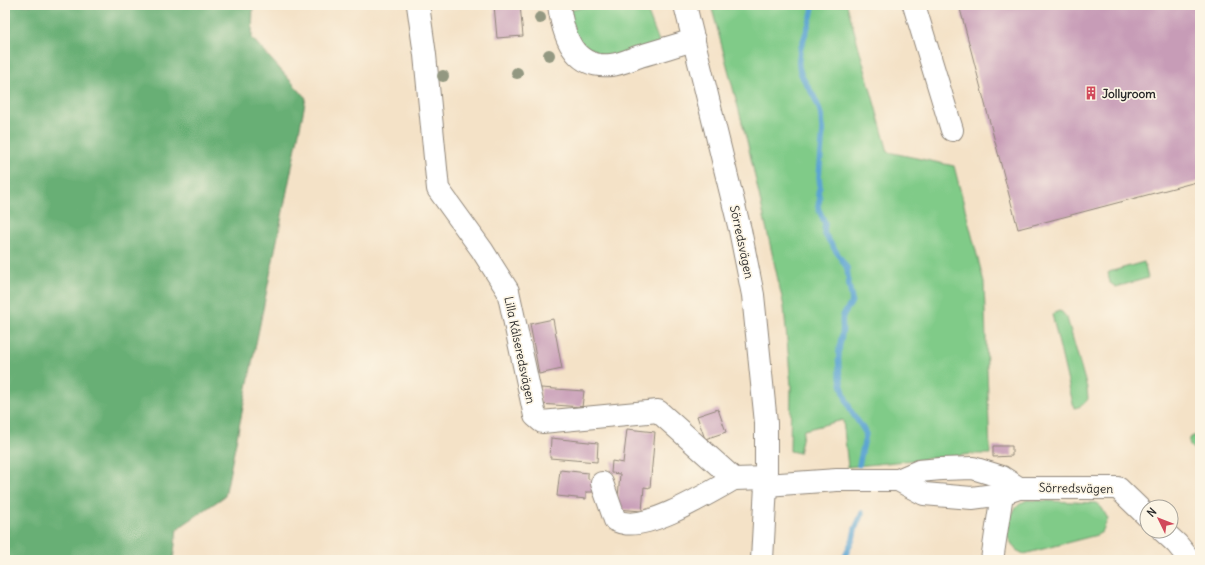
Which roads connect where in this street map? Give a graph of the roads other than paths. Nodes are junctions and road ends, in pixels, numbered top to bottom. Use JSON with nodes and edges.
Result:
{"nodes":[{"id":1,"x":418,"y":5,"type":"edge"},
{"id":2,"x":559,"y":5,"type":"edge"},
{"id":3,"x":685,"y":5,"type":"edge"},
{"id":4,"x":914,"y":5,"type":"edge"},
{"id":5,"x":694,"y":40,"type":"junction"},
{"id":6,"x":952,"y":130,"type":"dead end"},
{"id":7,"x":734,"y":479,"type":"junction"},
{"id":8,"x":898,"y":480,"type":"junction"},
{"id":9,"x":767,"y":481,"type":"junction"},
{"id":10,"x":602,"y":483,"type":"dead end"},
{"id":11,"x":1008,"y":486,"type":"junction"},
{"id":12,"x":1139,"y":508,"type":"edge"},
{"id":13,"x":1172,"y":539,"type":"edge"},
{"id":14,"x":762,"y":560,"type":"edge"},
{"id":15,"x":992,"y":560,"type":"edge"},
{"id":16,"x":1190,"y":560,"type":"edge"}],
"edges":[{"from":1,"to":7,"type":"street","name":"Lilla Kålseredsvägen"},
{"from":2,"to":5,"type":"street"},
{"from":3,"to":5,"type":"street","name":"Sörredsvägen"},
{"from":4,"to":6,"type":"street"},
{"from":5,"to":9,"type":"street","name":"Sörredsvägen"},
{"from":7,"to":9,"type":"street"},
{"from":7,"to":10,"type":"street"},
{"from":8,"to":9,"type":"street","name":"Sörredsvägen"},
{"from":8,"to":11,"type":"street","name":"Sörredsvägen"},
{"from":8,"to":11,"type":"street","name":"Sörredsvägen"},
{"from":9,"to":14,"type":"street","name":"Sörredsvägen"},
{"from":11,"to":12,"type":"street","name":"Sörredsvägen"},
{"from":11,"to":15,"type":"street"},
{"from":13,"to":16,"type":"street"}]}
